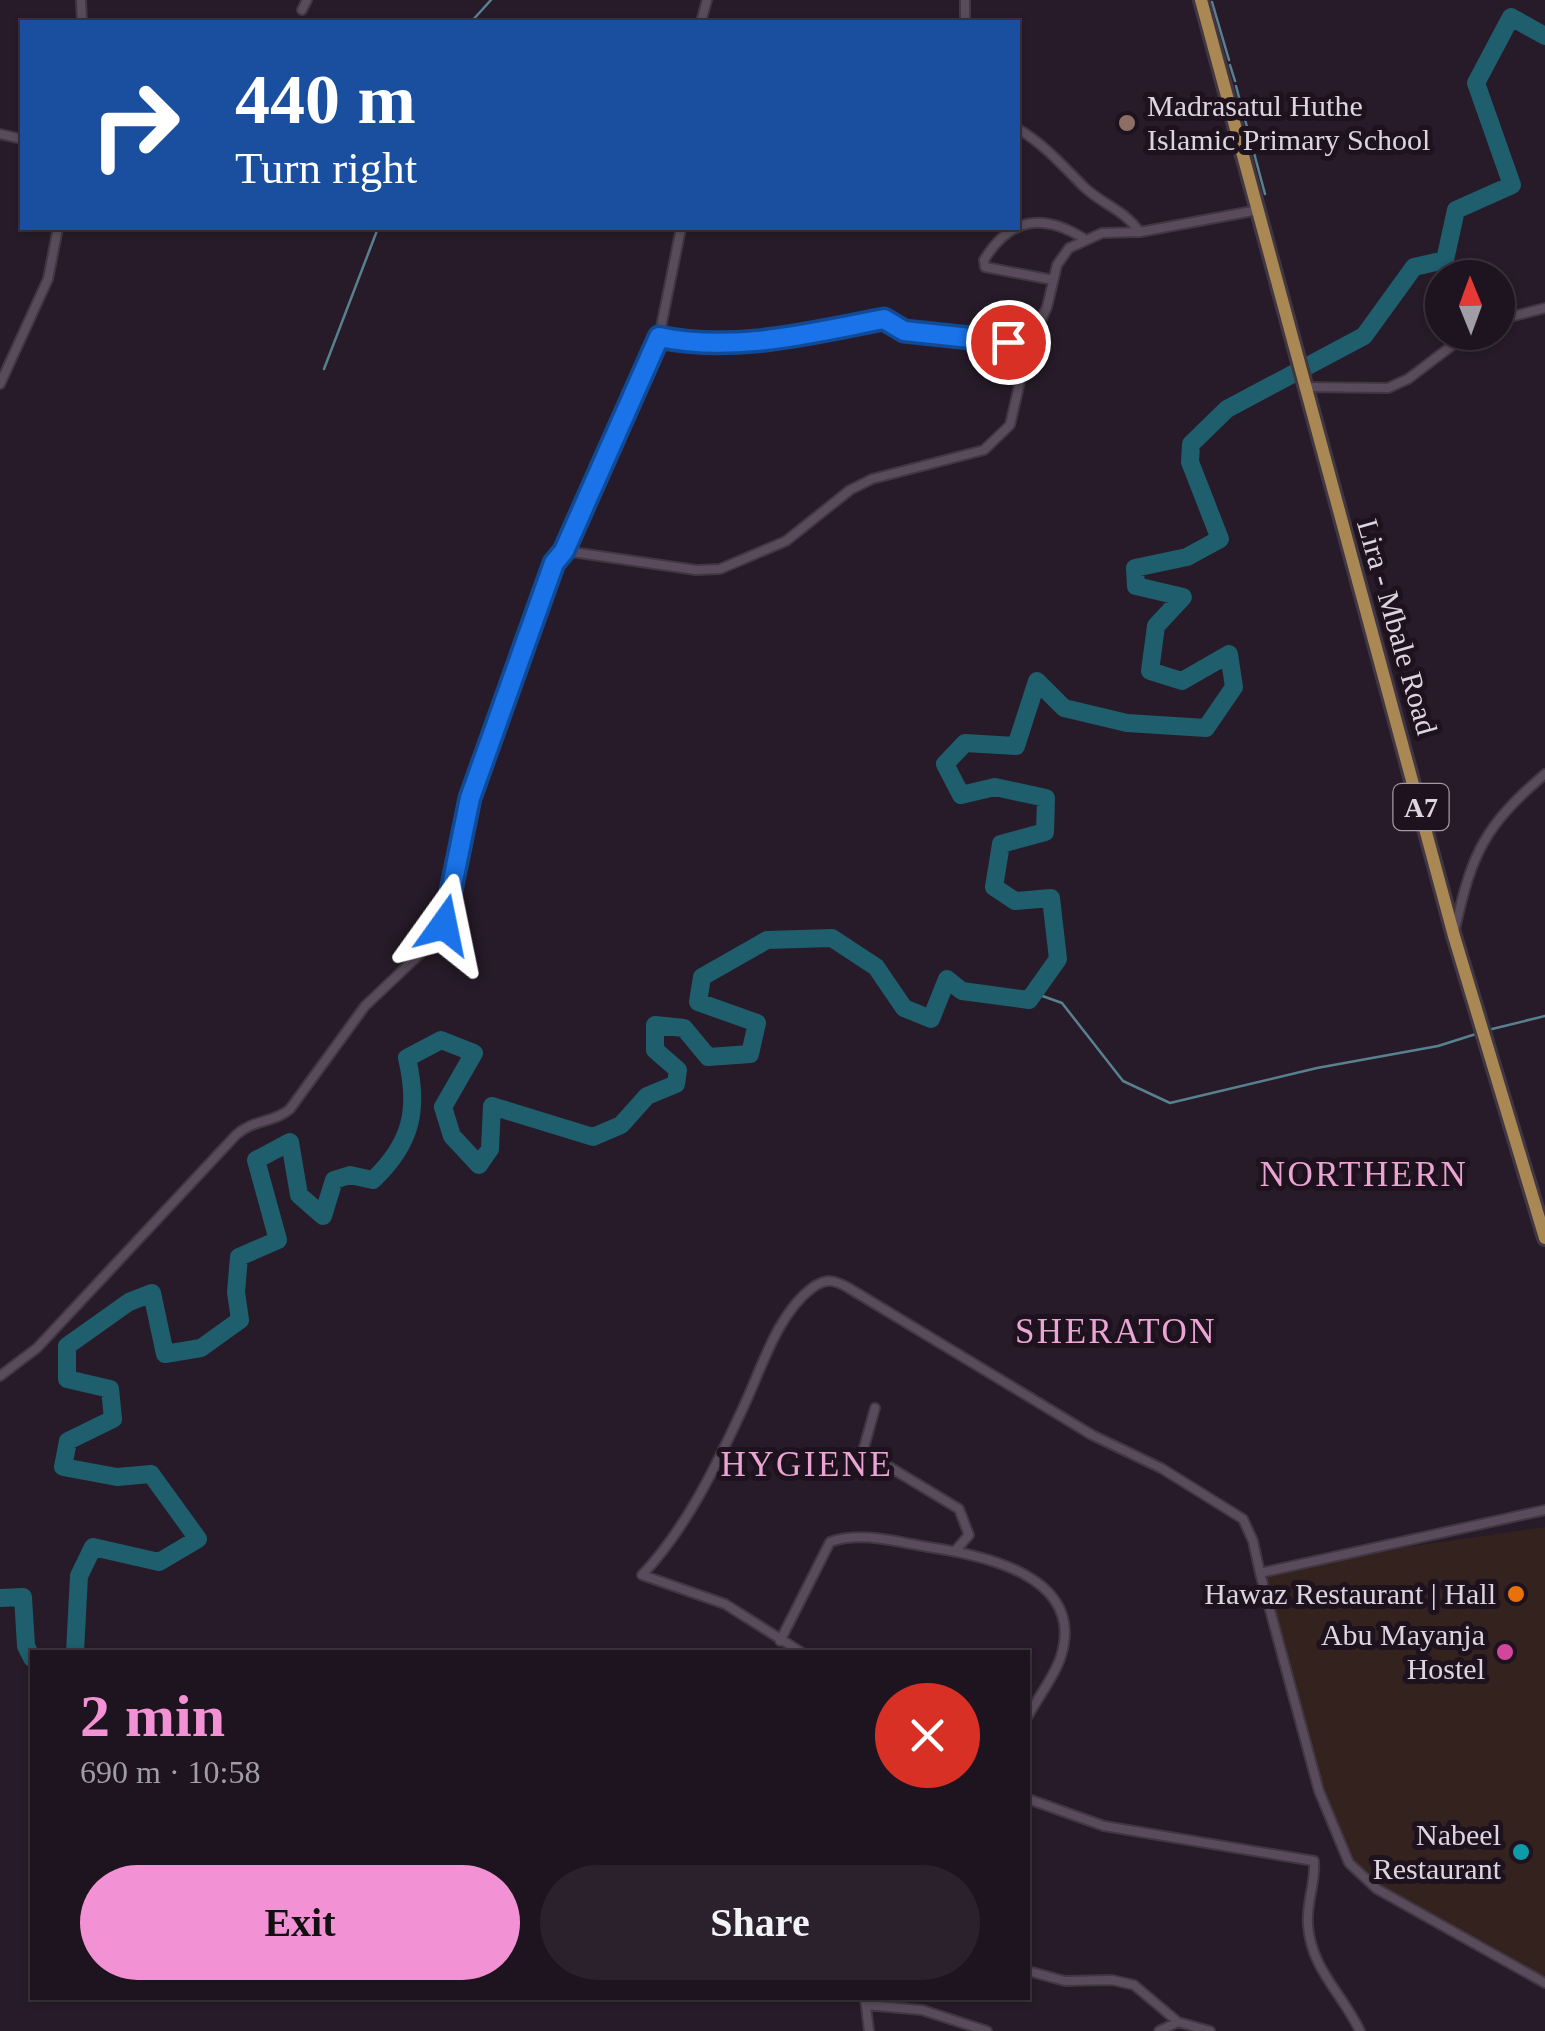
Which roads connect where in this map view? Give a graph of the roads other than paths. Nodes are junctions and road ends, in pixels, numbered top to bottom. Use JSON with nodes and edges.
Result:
{"nodes":[{"id":1,"x":307,"y":0,"type":"edge"},
{"id":2,"x":1200,"y":0,"type":"edge"},
{"id":3,"x":302,"y":10,"type":"dead end"},
{"id":4,"x":1020,"y":130,"type":"edge"},
{"id":5,"x":1258,"y":210,"type":"junction"},
{"id":6,"x":1020,"y":228,"type":"edge"},
{"id":7,"x":58,"y":230,"type":"edge"},
{"id":8,"x":681,"y":230,"type":"edge"},
{"id":9,"x":1016,"y":230,"type":"edge"},
{"id":10,"x":1140,"y":232,"type":"junction"},
{"id":11,"x":1084,"y":238,"type":"junction"},
{"id":12,"x":1052,"y":280,"type":"junction"},
{"id":13,"x":1545,"y":308,"type":"edge"},
{"id":14,"x":1515,"y":316,"type":"edge"},
{"id":15,"x":659,"y":337,"type":"junction"},
{"id":16,"x":1030,"y":345,"type":"junction"},
{"id":17,"x":1446,"y":350,"type":"edge"},
{"id":18,"x":1301,"y":381,"type":"junction"},
{"id":19,"x":0,"y":384,"type":"edge"},
{"id":20,"x":564,"y":551,"type":"junction"},
{"id":21,"x":1545,"y":774,"type":"edge"},
{"id":22,"x":1454,"y":936,"type":"junction"},
{"id":23,"x":1545,"y":1238,"type":"edge"},
{"id":24,"x":0,"y":1376,"type":"edge"},
{"id":25,"x":876,"y":1408,"type":"dead end"},
{"id":26,"x":1545,"y":1510,"type":"edge"},
{"id":27,"x":955,"y":1551,"type":"junction"},
{"id":28,"x":1260,"y":1573,"type":"junction"},
{"id":29,"x":780,"y":1640,"type":"junction"},
{"id":30,"x":798,"y":1650,"type":"edge"},
{"id":31,"x":1030,"y":1712,"type":"edge"},
{"id":32,"x":1030,"y":1800,"type":"edge"},
{"id":33,"x":1030,"y":1972,"type":"edge"},
{"id":34,"x":1545,"y":1984,"type":"edge"},
{"id":35,"x":866,"y":2001,"type":"edge"},
{"id":36,"x":1178,"y":2022,"type":"junction"},
{"id":37,"x":869,"y":2031,"type":"edge"},
{"id":38,"x":987,"y":2031,"type":"edge"},
{"id":39,"x":1159,"y":2031,"type":"edge"},
{"id":40,"x":1210,"y":2031,"type":"edge"},
{"id":41,"x":1360,"y":2031,"type":"edge"}],
"edges":[{"from":1,"to":3,"type":"street"},
{"from":2,"to":5,"type":"main road","number":"A7"},
{"from":4,"to":10,"type":"street"},
{"from":5,"to":10,"type":"street"},
{"from":5,"to":18,"type":"main road","number":"A7"},
{"from":6,"to":11,"type":"street"},
{"from":7,"to":19,"type":"street"},
{"from":8,"to":15,"type":"street"},
{"from":9,"to":12,"type":"street"},
{"from":10,"to":11,"type":"street"},
{"from":11,"to":12,"type":"street"},
{"from":12,"to":16,"type":"street"},
{"from":13,"to":14,"type":"street"},
{"from":15,"to":16,"type":"street"},
{"from":15,"to":20,"type":"street"},
{"from":16,"to":20,"type":"street"},
{"from":17,"to":18,"type":"street"},
{"from":18,"to":22,"type":"main road","name":"Lira - Mbale Road","number":"A7"},
{"from":20,"to":24,"type":"street"},
{"from":21,"to":22,"type":"street"},
{"from":22,"to":23,"type":"main road","name":"Lira - Mbale Road","number":"A7"},
{"from":25,"to":27,"type":"street"},
{"from":26,"to":28,"type":"street"},
{"from":27,"to":29,"type":"street"},
{"from":27,"to":31,"type":"street"},
{"from":28,"to":29,"type":"street"},
{"from":28,"to":34,"type":"street"},
{"from":29,"to":30,"type":"street"},
{"from":32,"to":41,"type":"street"},
{"from":33,"to":36,"type":"street"},
{"from":35,"to":37,"type":"street"},
{"from":35,"to":38,"type":"street"},
{"from":36,"to":39,"type":"street"},
{"from":36,"to":40,"type":"street"}]}
